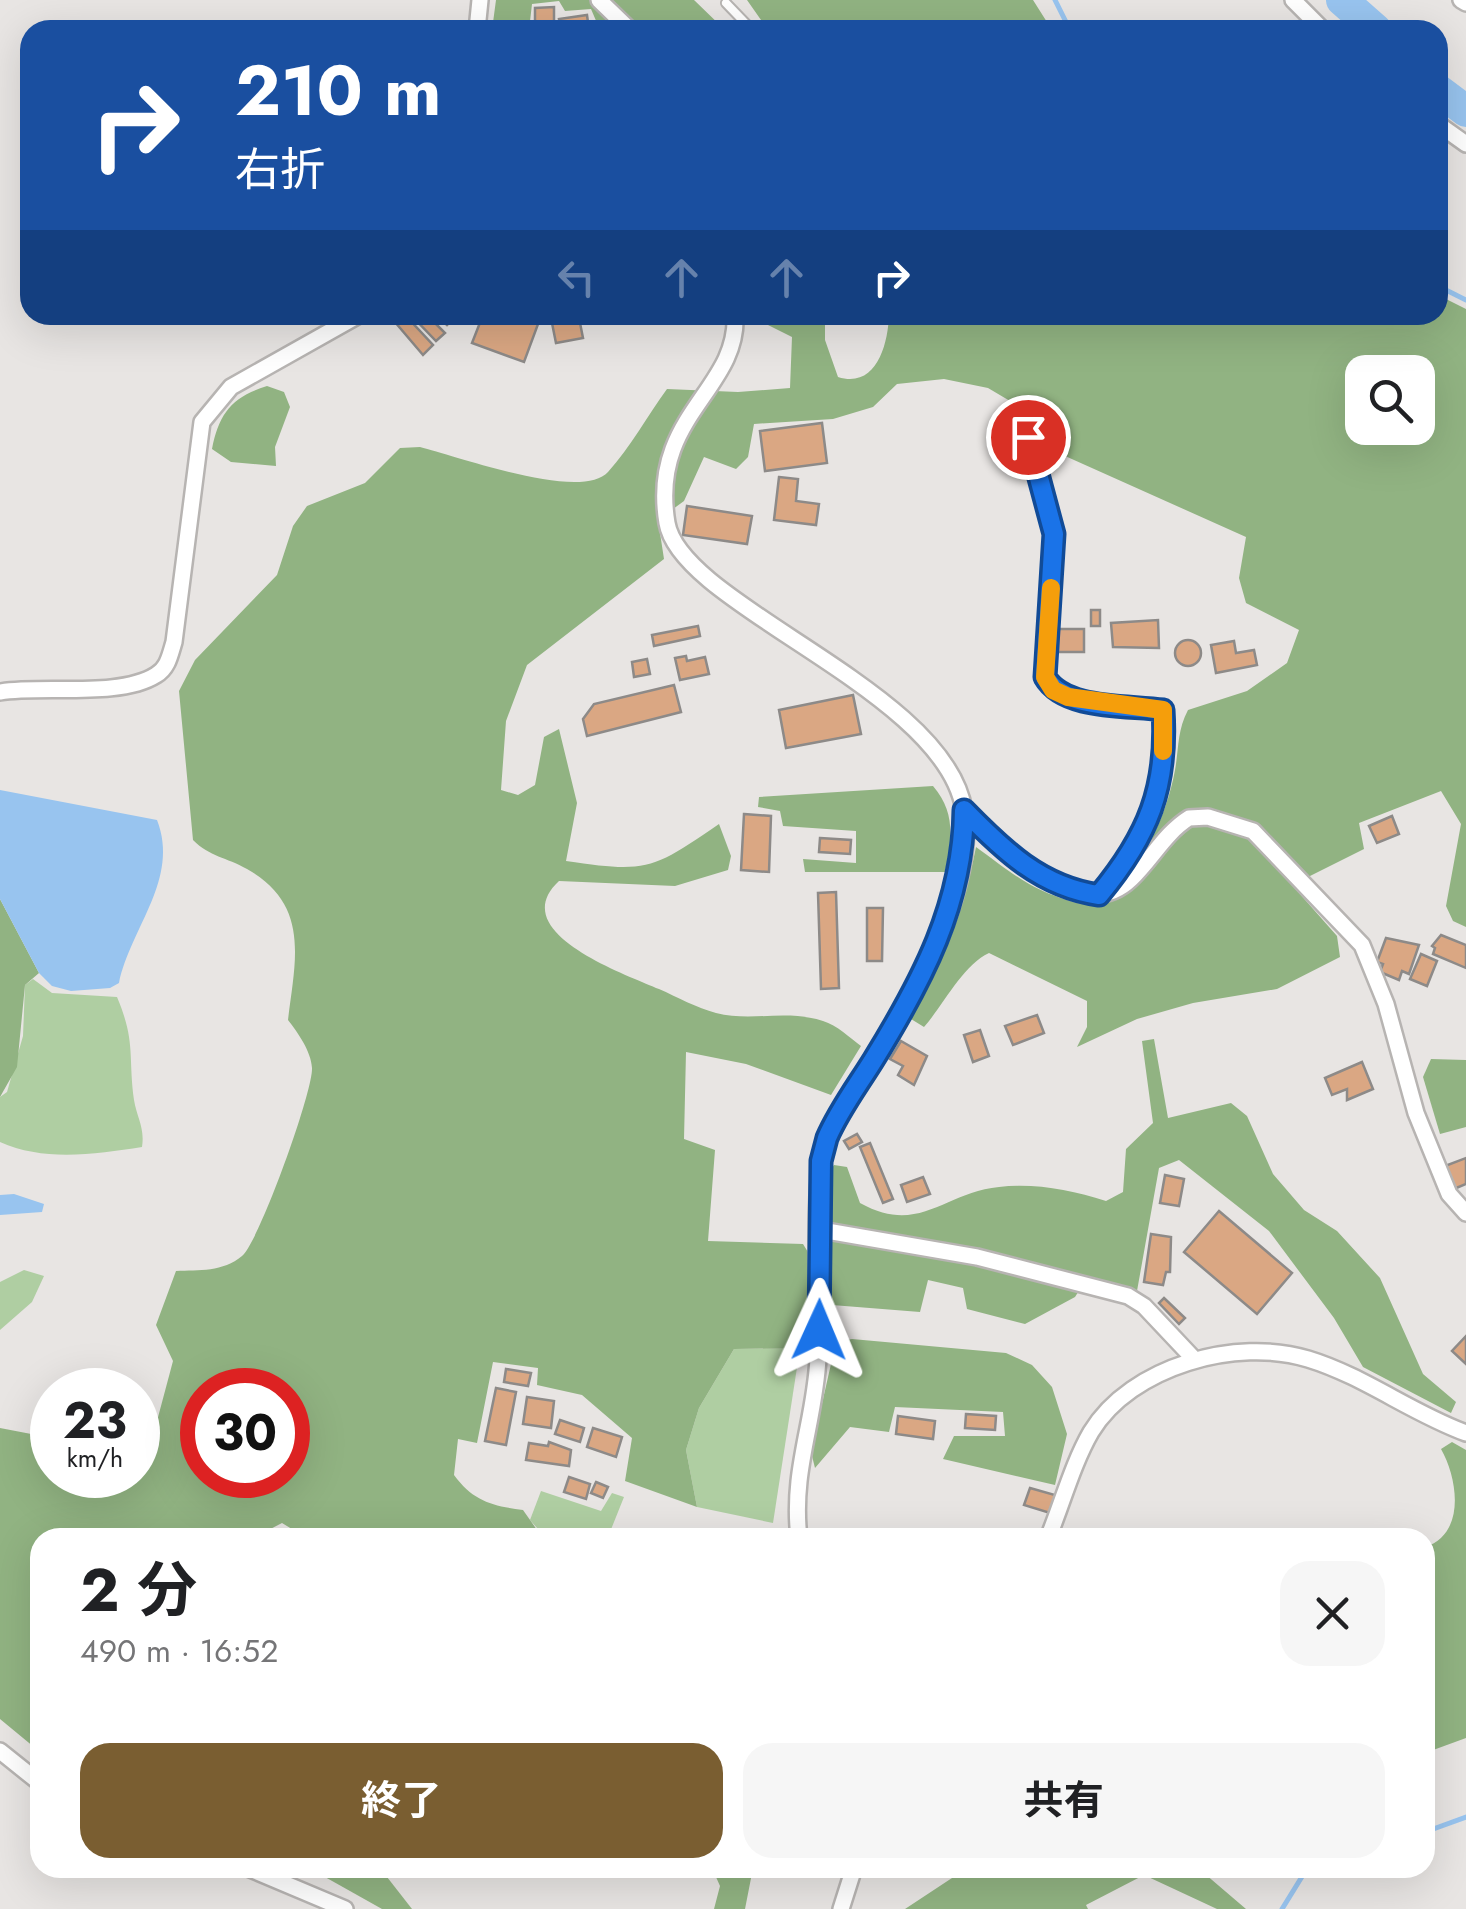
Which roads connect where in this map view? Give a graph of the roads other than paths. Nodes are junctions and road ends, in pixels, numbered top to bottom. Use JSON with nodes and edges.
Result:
{"nodes":[{"id":1,"x":599,"y":0,"type":"edge"},
{"id":2,"x":1293,"y":0,"type":"edge"},
{"id":3,"x":726,"y":3,"type":"dead end"},
{"id":4,"x":620,"y":20,"type":"edge"},
{"id":5,"x":742,"y":20,"type":"edge"},
{"id":6,"x":1313,"y":20,"type":"edge"},
{"id":7,"x":341,"y":325,"type":"edge"},
{"id":8,"x":734,"y":325,"type":"edge"},
{"id":9,"x":1024,"y":423,"type":"dead end"},
{"id":10,"x":0,"y":692,"type":"edge"},
{"id":11,"x":964,"y":810,"type":"junction"},
{"id":12,"x":1099,"y":895,"type":"junction"},
{"id":13,"x":1466,"y":1213,"type":"edge"},
{"id":14,"x":820,"y":1230,"type":"junction"},
{"id":15,"x":1194,"y":1358,"type":"junction"},
{"id":16,"x":1466,"y":1433,"type":"edge"},
{"id":17,"x":798,"y":1528,"type":"edge"},
{"id":18,"x":1052,"y":1528,"type":"edge"},
{"id":19,"x":0,"y":1751,"type":"edge"},
{"id":20,"x":30,"y":1775,"type":"edge"},
{"id":21,"x":272,"y":1878,"type":"edge"},
{"id":22,"x":851,"y":1878,"type":"edge"},
{"id":23,"x":345,"y":1909,"type":"edge"},
{"id":24,"x":841,"y":1909,"type":"edge"}],
"edges":[{"from":1,"to":4,"type":"street"},
{"from":2,"to":6,"type":"street"},
{"from":3,"to":5,"type":"lane"},
{"from":7,"to":10,"type":"street"},
{"from":8,"to":11,"type":"street"},
{"from":9,"to":12,"type":"lane"},
{"from":11,"to":12,"type":"street"},
{"from":11,"to":14,"type":"street"},
{"from":12,"to":13,"type":"street"},
{"from":14,"to":15,"type":"street"},
{"from":14,"to":17,"type":"street"},
{"from":15,"to":16,"type":"street"},
{"from":15,"to":18,"type":"street"},
{"from":19,"to":20,"type":"street"},
{"from":21,"to":23,"type":"street"},
{"from":22,"to":24,"type":"street"}]}
